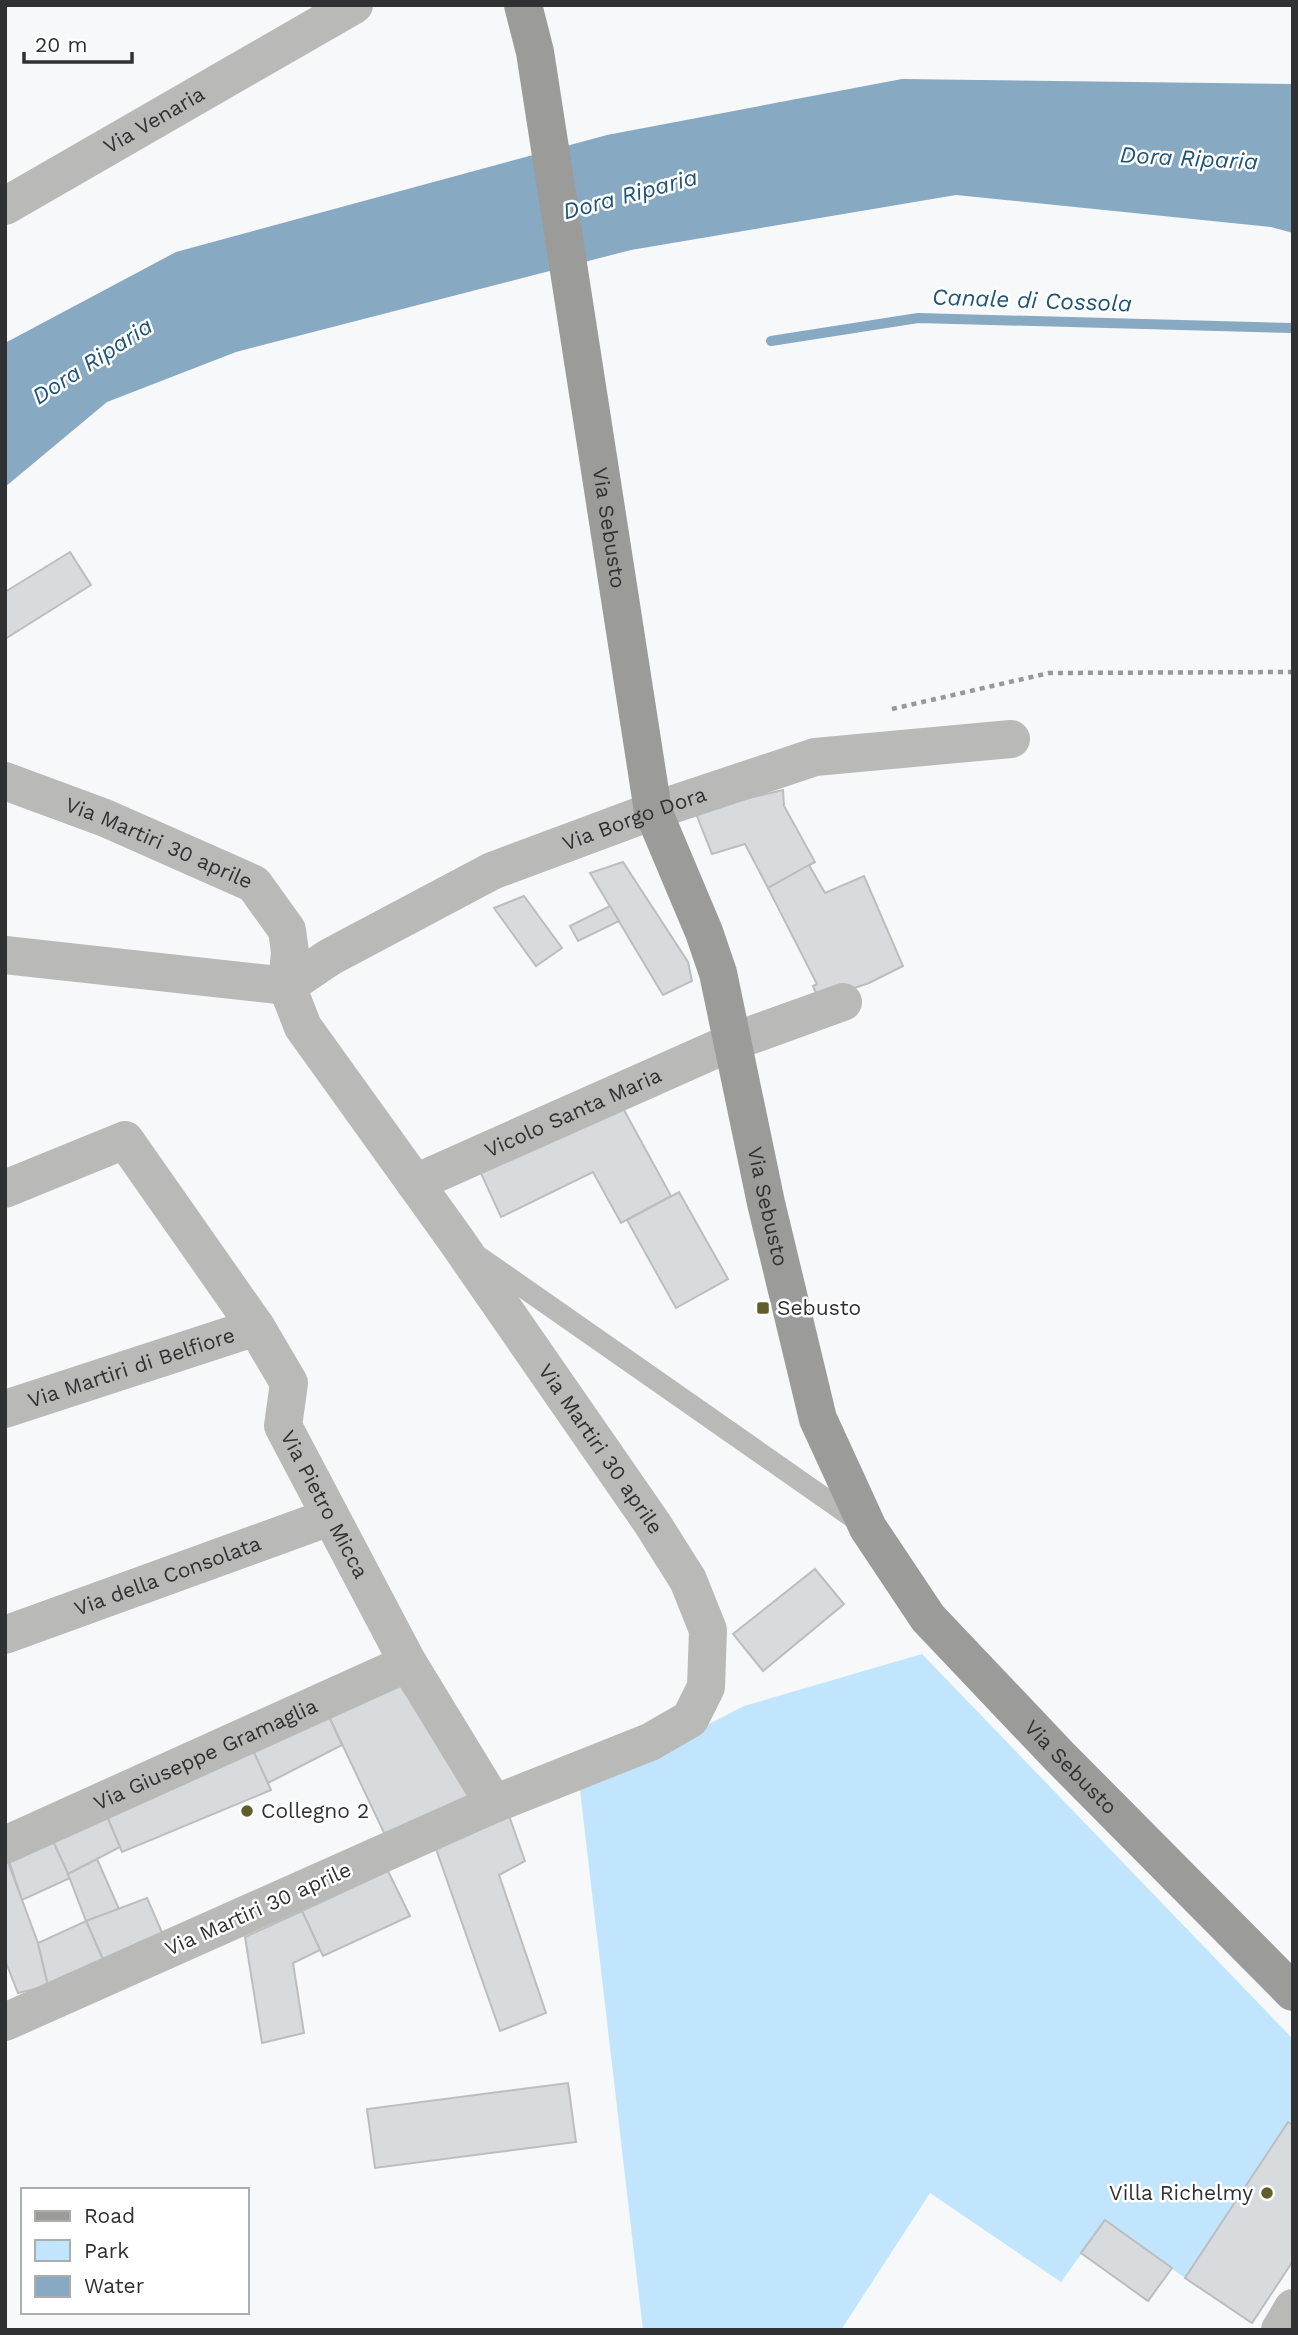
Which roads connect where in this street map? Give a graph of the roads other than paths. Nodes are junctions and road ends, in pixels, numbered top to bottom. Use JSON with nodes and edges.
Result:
{"nodes":[{"id":1,"x":354,"y":5,"type":"edge"},
{"id":2,"x":523,"y":5,"type":"edge"},
{"id":3,"x":15,"y":200,"type":"edge"},
{"id":4,"x":1011,"y":739,"type":"dead end"},
{"id":5,"x":5,"y":781,"type":"edge"},
{"id":6,"x":653,"y":811,"type":"junction"},
{"id":7,"x":5,"y":955,"type":"edge"},
{"id":8,"x":287,"y":986,"type":"junction"},
{"id":9,"x":843,"y":1002,"type":"dead end"},
{"id":10,"x":732,"y":1042,"type":"junction"},
{"id":11,"x":415,"y":1183,"type":"junction"},
{"id":12,"x":5,"y":1189,"type":"edge"},
{"id":13,"x":456,"y":1241,"type":"junction"},
{"id":14,"x":256,"y":1327,"type":"junction"},
{"id":15,"x":5,"y":1409,"type":"edge"},
{"id":16,"x":330,"y":1517,"type":"junction"},
{"id":17,"x":868,"y":1528,"type":"junction"},
{"id":18,"x":5,"y":1635,"type":"edge"},
{"id":19,"x":408,"y":1663,"type":"junction"},
{"id":20,"x":494,"y":1804,"type":"junction"},
{"id":21,"x":5,"y":1845,"type":"edge"},
{"id":22,"x":1292,"y":1990,"type":"edge"},
{"id":23,"x":5,"y":2022,"type":"edge"},
{"id":24,"x":1293,"y":2308,"type":"edge"},
{"id":25,"x":1280,"y":2330,"type":"edge"}],
"edges":[{"from":1,"to":3,"type":"street","name":"Via Venaria"},
{"from":2,"to":6,"type":"street","name":"Via Sebusto"},
{"from":4,"to":6,"type":"street","name":"Via Borgo Dora"},
{"from":5,"to":8,"type":"street","name":"Via Martiri 30 aprile"},
{"from":6,"to":8,"type":"street","name":"Via Borgo Dora"},
{"from":6,"to":10,"type":"street","name":"Via Sebusto"},
{"from":7,"to":8,"type":"street"},
{"from":8,"to":11,"type":"street","name":"Via Martiri 30 aprile"},
{"from":9,"to":10,"type":"street"},
{"from":10,"to":11,"type":"street","name":"Vicolo Santa Maria"},
{"from":10,"to":17,"type":"street","name":"Via Sebusto"},
{"from":11,"to":13,"type":"street","name":"Via Martiri 30 aprile"},
{"from":12,"to":14,"type":"street","name":"Via Pietro Micca"},
{"from":13,"to":17,"type":"lane","name":"Via Sebusto"},
{"from":13,"to":20,"type":"street","name":"Via Martiri 30 aprile"},
{"from":14,"to":15,"type":"street","name":"Via Martiri di Belfiore"},
{"from":14,"to":16,"type":"street","name":"Via Pietro Micca"},
{"from":16,"to":18,"type":"street","name":"Via della Consolata"},
{"from":16,"to":19,"type":"street","name":"Via Pietro Micca"},
{"from":17,"to":22,"type":"street","name":"Via Sebusto"},
{"from":19,"to":20,"type":"street","name":"Via Pietro Micca"},
{"from":19,"to":21,"type":"street","name":"Via Giuseppe Gramaglia"},
{"from":20,"to":23,"type":"street","name":"Via Martiri 30 aprile"},
{"from":24,"to":25,"type":"street"}]}
